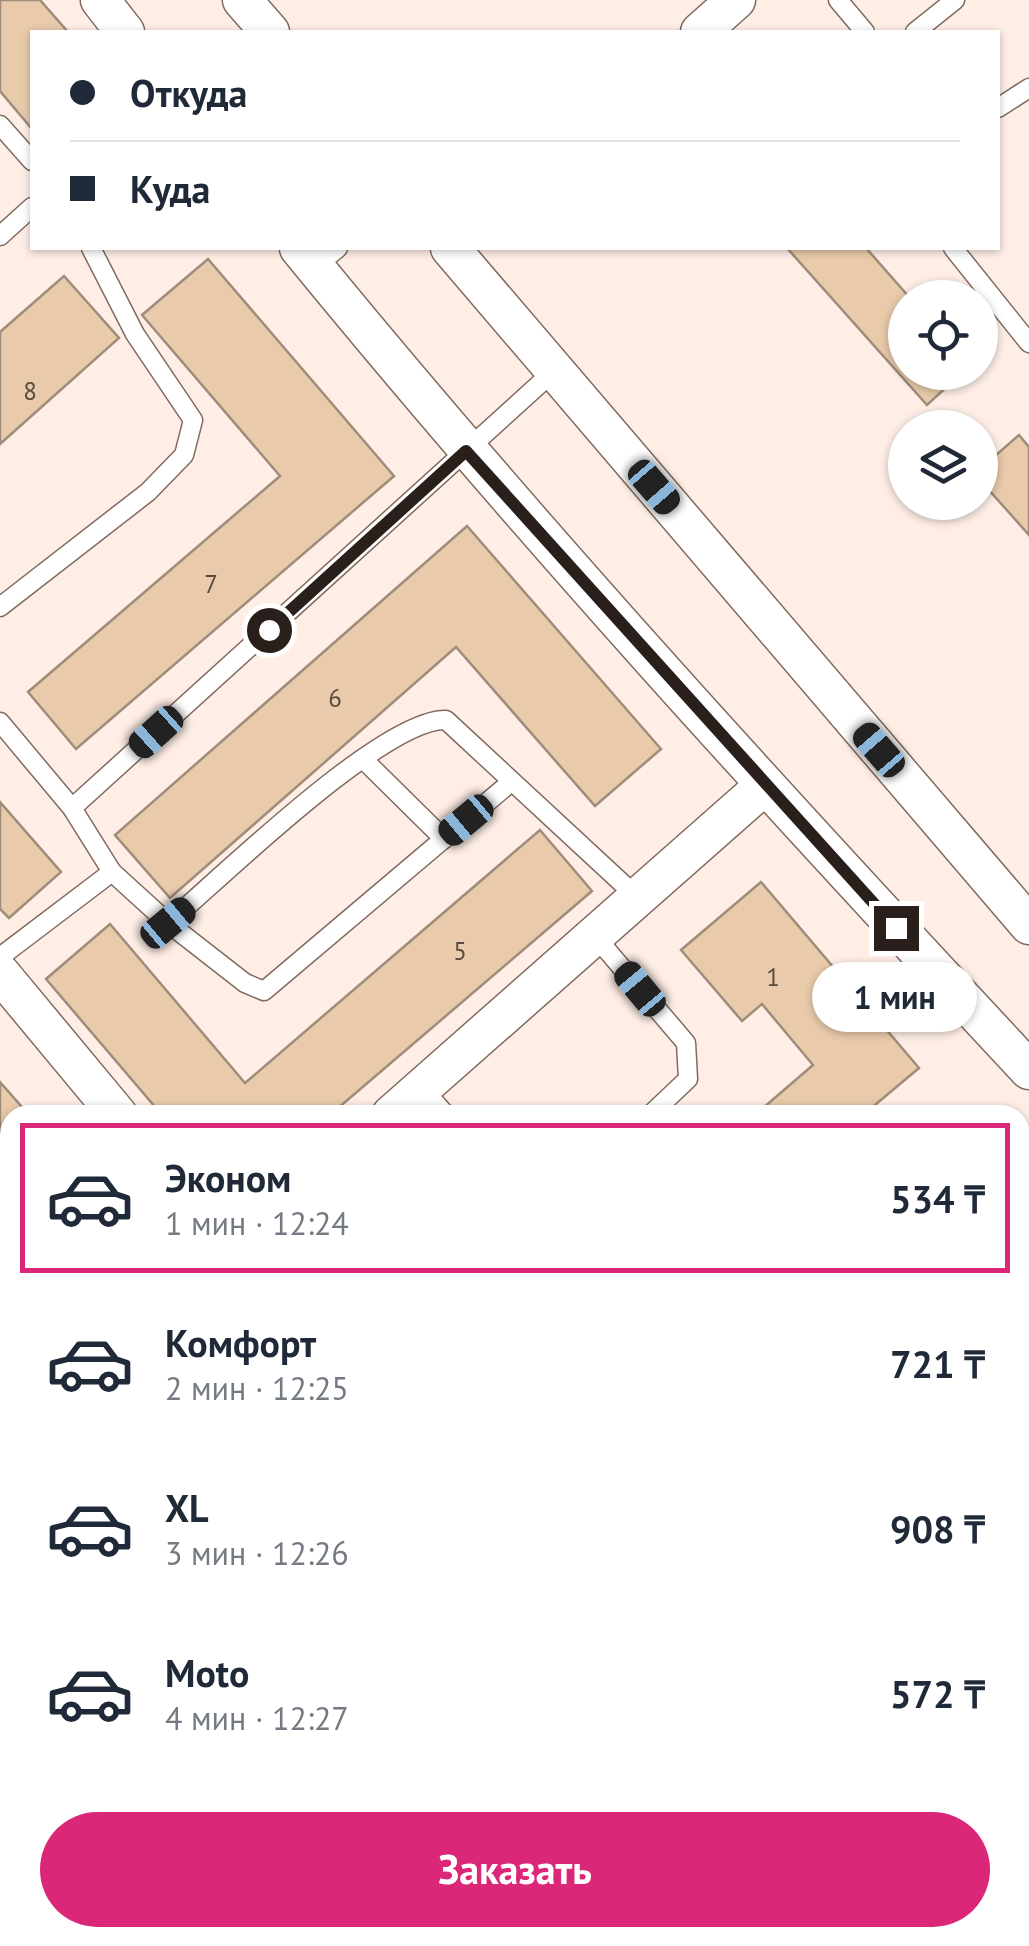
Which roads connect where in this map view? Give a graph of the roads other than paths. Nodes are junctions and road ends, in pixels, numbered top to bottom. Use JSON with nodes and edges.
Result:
{"nodes":[{"id":1,"x":100,"y":0,"type":"edge"},
{"id":2,"x":242,"y":0,"type":"edge"},
{"id":3,"x":736,"y":0,"type":"edge"},
{"id":4,"x":838,"y":0,"type":"edge"},
{"id":5,"x":955,"y":0,"type":"edge"},
{"id":6,"x":123,"y":30,"type":"edge"},
{"id":7,"x":268,"y":30,"type":"edge"},
{"id":8,"x":702,"y":30,"type":"edge"},
{"id":9,"x":863,"y":30,"type":"edge"},
{"id":10,"x":918,"y":30,"type":"edge"},
{"id":11,"x":1029,"y":88,"type":"edge"},
{"id":12,"x":1000,"y":107,"type":"edge"},
{"id":13,"x":0,"y":126,"type":"edge"},
{"id":14,"x":30,"y":159,"type":"edge"},
{"id":15,"x":30,"y":209,"type":"edge"},
{"id":16,"x":0,"y":236,"type":"edge"},
{"id":17,"x":92,"y":250,"type":"edge"},
{"id":18,"x":454,"y":250,"type":"edge"},
{"id":19,"x":955,"y":250,"type":"edge"},
{"id":20,"x":317,"y":254,"type":"edge"},
{"id":21,"x":1029,"y":344,"type":"edge"},
{"id":22,"x":554,"y":370,"type":"junction"},
{"id":23,"x":466,"y":451,"type":"junction"},
{"id":24,"x":0,"y":607,"type":"edge"},
{"id":25,"x":0,"y":722,"type":"edge"},
{"id":26,"x":362,"y":759,"type":"junction"},
{"id":27,"x":511,"y":782,"type":"junction"},
{"id":28,"x":764,"y":786,"type":"junction"},
{"id":29,"x":72,"y":808,"type":"junction"},
{"id":30,"x":444,"y":839,"type":"junction"},
{"id":31,"x":112,"y":872,"type":"junction"},
{"id":32,"x":637,"y":898,"type":"junction"},
{"id":33,"x":168,"y":923,"type":"junction"},
{"id":34,"x":1029,"y":926,"type":"edge"},
{"id":35,"x":594,"y":935,"type":"junction"},
{"id":36,"x":0,"y":957,"type":"edge"},
{"id":37,"x":0,"y":973,"type":"edge"},
{"id":38,"x":1029,"y":1070,"type":"edge"},
{"id":39,"x":434,"y":1101,"type":"edge"},
{"id":40,"x":110,"y":1105,"type":"edge"},
{"id":41,"x":661,"y":1105,"type":"edge"}],
"edges":[{"from":1,"to":6,"type":"street"},
{"from":2,"to":7,"type":"street"},
{"from":3,"to":8,"type":"street"},
{"from":4,"to":9,"type":"lane"},
{"from":5,"to":10,"type":"lane"},
{"from":11,"to":12,"type":"lane"},
{"from":13,"to":14,"type":"lane"},
{"from":15,"to":16,"type":"lane"},
{"from":17,"to":24,"type":"lane"},
{"from":18,"to":22,"type":"street"},
{"from":19,"to":21,"type":"lane"},
{"from":20,"to":23,"type":"street"},
{"from":22,"to":23,"type":"lane"},
{"from":22,"to":34,"type":"street"},
{"from":23,"to":28,"type":"street"},
{"from":23,"to":29,"type":"lane"},
{"from":25,"to":29,"type":"lane"},
{"from":26,"to":27,"type":"lane"},
{"from":26,"to":30,"type":"lane"},
{"from":26,"to":33,"type":"lane"},
{"from":27,"to":30,"type":"lane"},
{"from":27,"to":32,"type":"lane"},
{"from":28,"to":32,"type":"street"},
{"from":28,"to":38,"type":"street"},
{"from":29,"to":31,"type":"lane"},
{"from":30,"to":33,"type":"lane"},
{"from":31,"to":33,"type":"lane"},
{"from":31,"to":36,"type":"lane"},
{"from":32,"to":35,"type":"street"},
{"from":35,"to":39,"type":"street"},
{"from":35,"to":41,"type":"lane"},
{"from":37,"to":40,"type":"street"}]}
